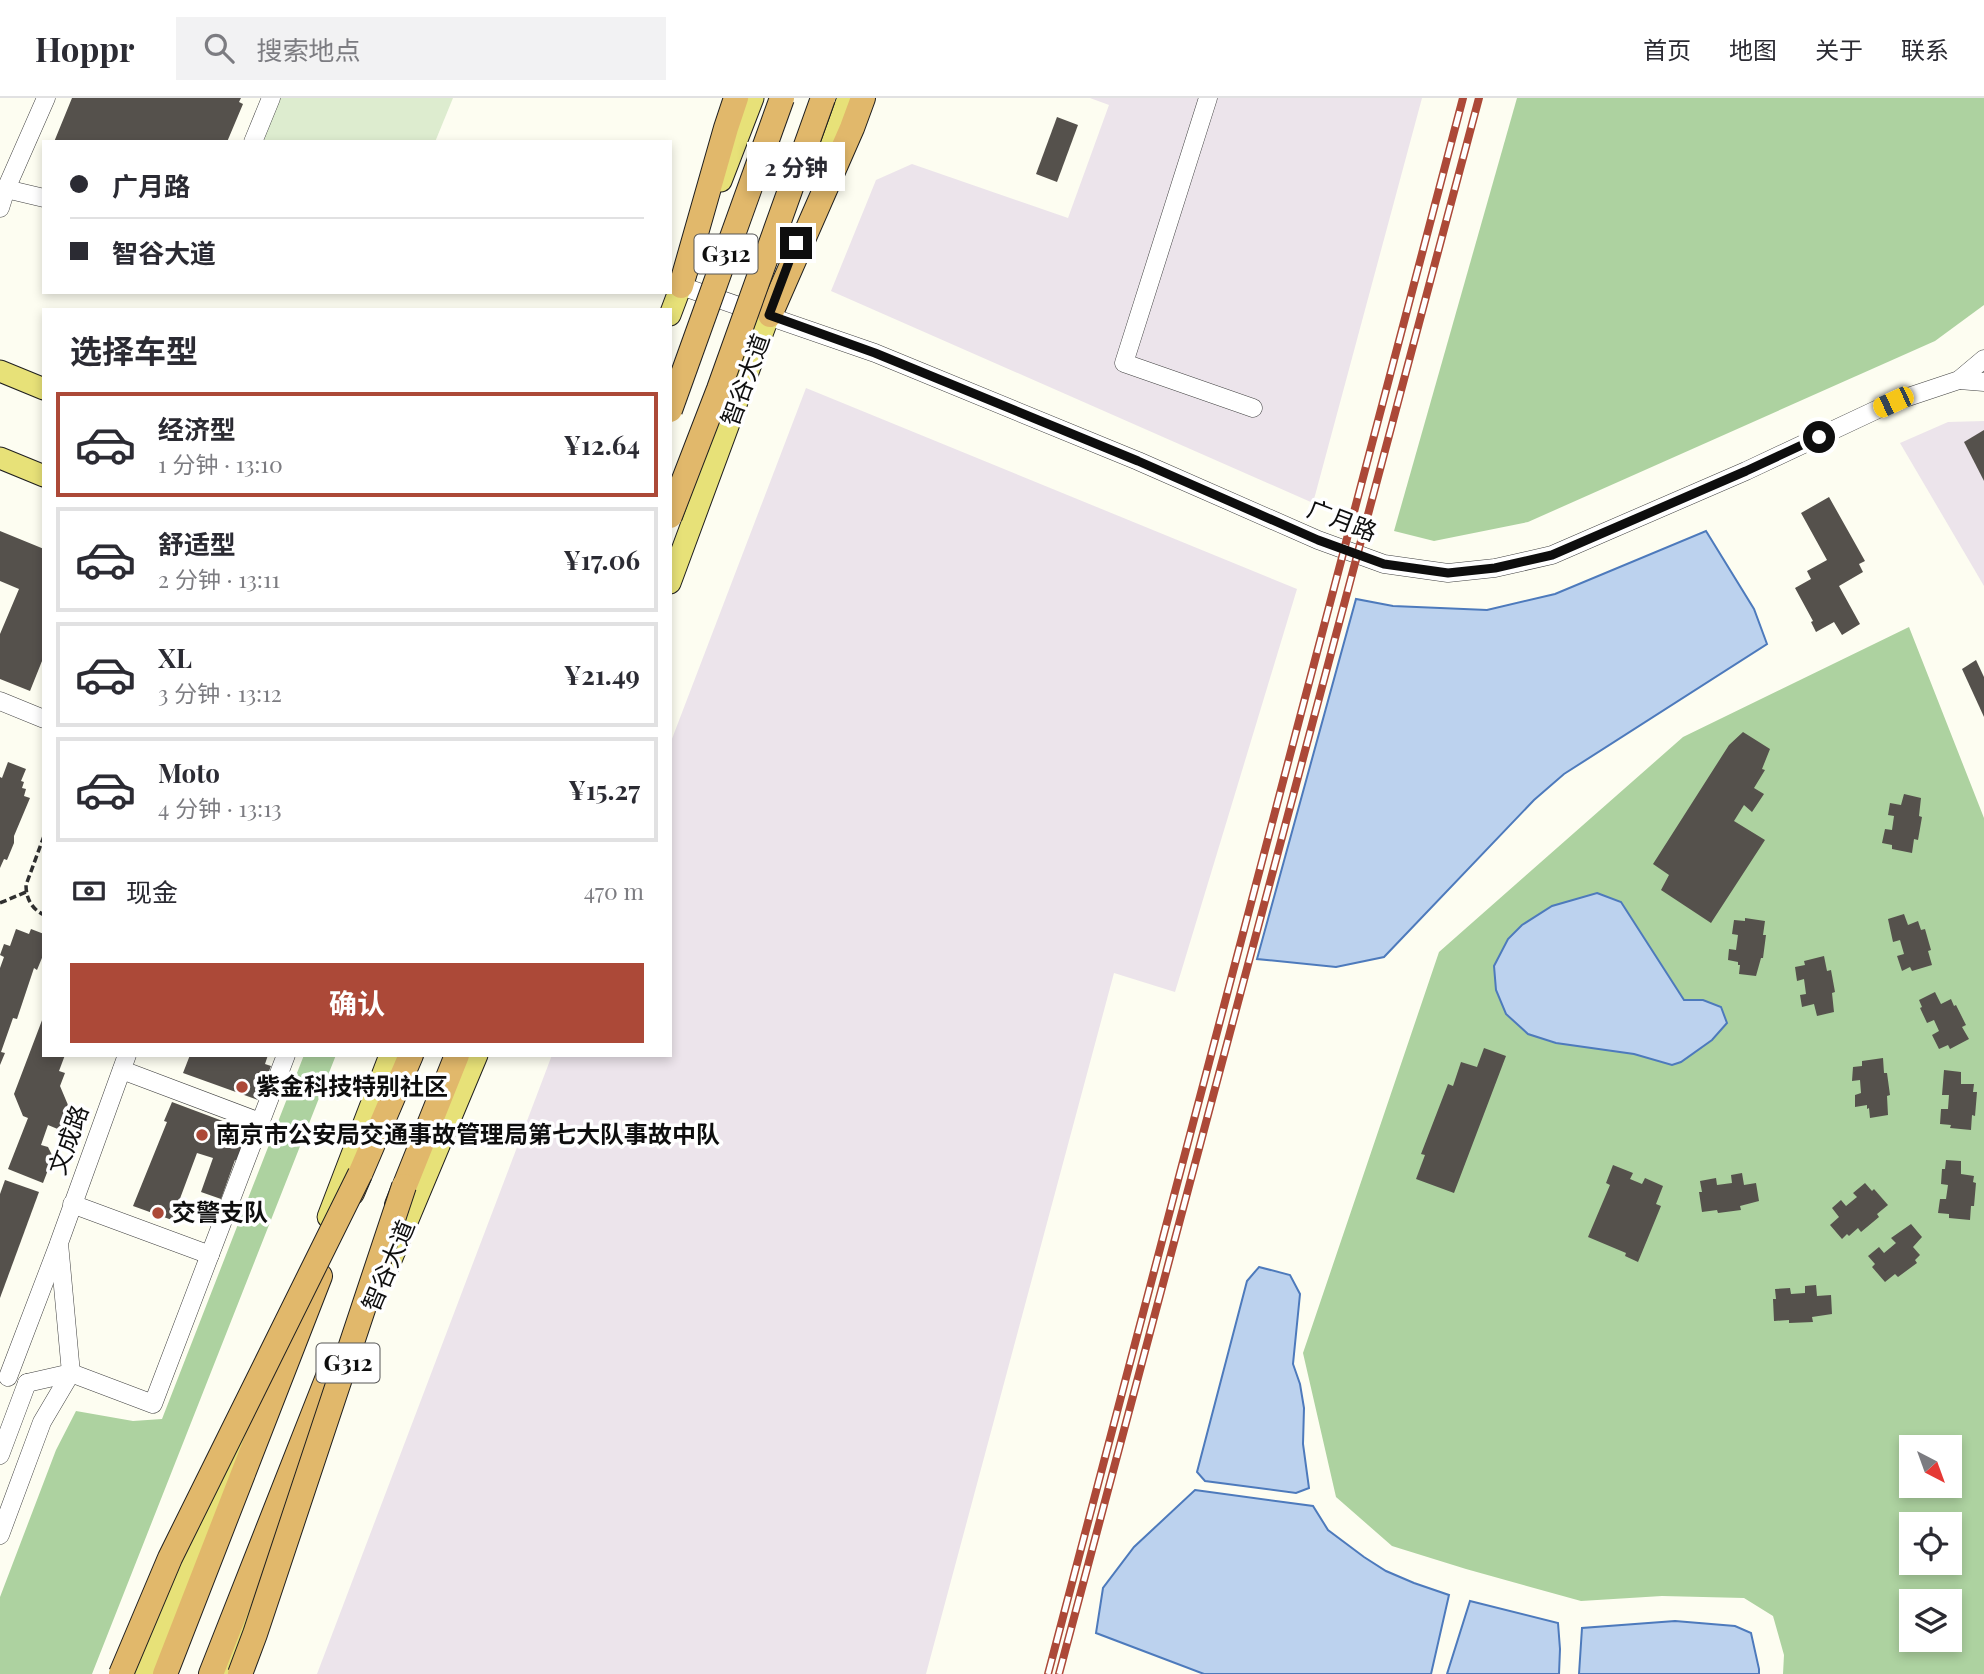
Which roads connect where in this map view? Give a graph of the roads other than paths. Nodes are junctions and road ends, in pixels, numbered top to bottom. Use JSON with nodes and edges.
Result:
{"nodes":[{"id":1,"x":46,"y":98,"type":"edge"},
{"id":2,"x":271,"y":98,"type":"edge"},
{"id":3,"x":736,"y":98,"type":"edge"},
{"id":4,"x":753,"y":98,"type":"edge"},
{"id":5,"x":782,"y":98,"type":"edge"},
{"id":6,"x":823,"y":98,"type":"edge"},
{"id":7,"x":848,"y":98,"type":"edge"},
{"id":8,"x":863,"y":98,"type":"edge"},
{"id":9,"x":1208,"y":98,"type":"edge"},
{"id":10,"x":254,"y":140,"type":"edge"},
{"id":11,"x":42,"y":198,"type":"edge"},
{"id":12,"x":2,"y":200,"type":"edge"},
{"id":13,"x":681,"y":286,"type":"junction"},
{"id":14,"x":672,"y":310,"type":"edge"},
{"id":15,"x":769,"y":315,"type":"junction"},
{"id":16,"x":1984,"y":359,"type":"edge"},
{"id":17,"x":0,"y":371,"type":"edge"},
{"id":18,"x":1959,"y":380,"type":"junction"},
{"id":19,"x":1984,"y":382,"type":"edge"},
{"id":20,"x":42,"y":389,"type":"edge"},
{"id":21,"x":672,"y":404,"type":"edge"},
{"id":22,"x":1254,"y":408,"type":"dead end"},
{"id":23,"x":0,"y":458,"type":"edge"},
{"id":24,"x":42,"y":475,"type":"edge"},
{"id":25,"x":672,"y":511,"type":"edge"},
{"id":26,"x":672,"y":578,"type":"edge"},
{"id":27,"x":0,"y":701,"type":"edge"},
{"id":28,"x":42,"y":718,"type":"edge"},
{"id":29,"x":285,"y":1057,"type":"edge"},
{"id":30,"x":389,"y":1057,"type":"edge"},
{"id":31,"x":410,"y":1057,"type":"edge"},
{"id":32,"x":456,"y":1057,"type":"edge"},
{"id":33,"x":476,"y":1057,"type":"edge"},
{"id":34,"x":124,"y":1062,"type":"edge"},
{"id":35,"x":260,"y":1122,"type":"junction"},
{"id":36,"x":360,"y":1174,"type":"junction"},
{"id":37,"x":404,"y":1186,"type":"junction"},
{"id":38,"x":72,"y":1204,"type":"junction"},
{"id":39,"x":59,"y":1243,"type":"junction"},
{"id":40,"x":210,"y":1255,"type":"junction"},
{"id":41,"x":71,"y":1373,"type":"junction"},
{"id":42,"x":4,"y":1375,"type":"edge"},
{"id":43,"x":27,"y":1383,"type":"junction"},
{"id":44,"x":0,"y":1455,"type":"edge"},
{"id":45,"x":0,"y":1535,"type":"edge"},
{"id":46,"x":121,"y":1674,"type":"edge"},
{"id":47,"x":145,"y":1674,"type":"edge"},
{"id":48,"x":165,"y":1674,"type":"edge"},
{"id":49,"x":211,"y":1674,"type":"edge"},
{"id":50,"x":227,"y":1674,"type":"edge"},
{"id":51,"x":240,"y":1674,"type":"edge"}],
"edges":[{"from":1,"to":12,"type":"street"},
{"from":2,"to":10,"type":"street"},
{"from":3,"to":13,"type":"highway"},
{"from":4,"to":13,"type":"main road","number":"G312"},
{"from":5,"to":21,"type":"highway","number":"G312","bridge":true},
{"from":6,"to":25,"type":"highway","name":"智谷大道","number":"G312","bridge":true},
{"from":7,"to":15,"type":"main road","name":"智谷大道","number":"G312"},
{"from":8,"to":15,"type":"highway"},
{"from":9,"to":22,"type":"street"},
{"from":11,"to":12,"type":"street"},
{"from":13,"to":14,"type":"main road","number":"G312"},
{"from":13,"to":15,"type":"street","name":"广月路"},
{"from":15,"to":18,"type":"street","name":"广月路"},
{"from":15,"to":26,"type":"main road","name":"智谷大道","number":"G312"},
{"from":16,"to":18,"type":"street","name":"广月路"},
{"from":17,"to":20,"type":"main road"},
{"from":18,"to":19,"type":"street"},
{"from":23,"to":24,"type":"main road"},
{"from":27,"to":28,"type":"street"},
{"from":29,"to":35,"type":"street"},
{"from":30,"to":47,"type":"main road","number":"G312"},
{"from":31,"to":36,"type":"highway","number":"G312"},
{"from":32,"to":37,"type":"highway","name":"智谷大道","number":"G312"},
{"from":33,"to":50,"type":"main road","name":"智谷大道","number":"G312"},
{"from":34,"to":35,"type":"street"},
{"from":34,"to":38,"type":"street","name":"文成路"},
{"from":35,"to":40,"type":"street"},
{"from":36,"to":46,"type":"highway","bridge":true},
{"from":36,"to":48,"type":"highway","number":"G312","bridge":true},
{"from":37,"to":49,"type":"highway","name":"智谷大道","number":"G312","bridge":true},
{"from":37,"to":51,"type":"highway","bridge":true},
{"from":38,"to":39,"type":"street","name":"文成路"},
{"from":38,"to":40,"type":"street"},
{"from":39,"to":41,"type":"street","name":"文成路"},
{"from":39,"to":42,"type":"street","name":"文成路"},
{"from":40,"to":41,"type":"street"},
{"from":41,"to":43,"type":"street"},
{"from":41,"to":45,"type":"street"},
{"from":42,"to":43,"type":"street"},
{"from":43,"to":44,"type":"street"}]}
